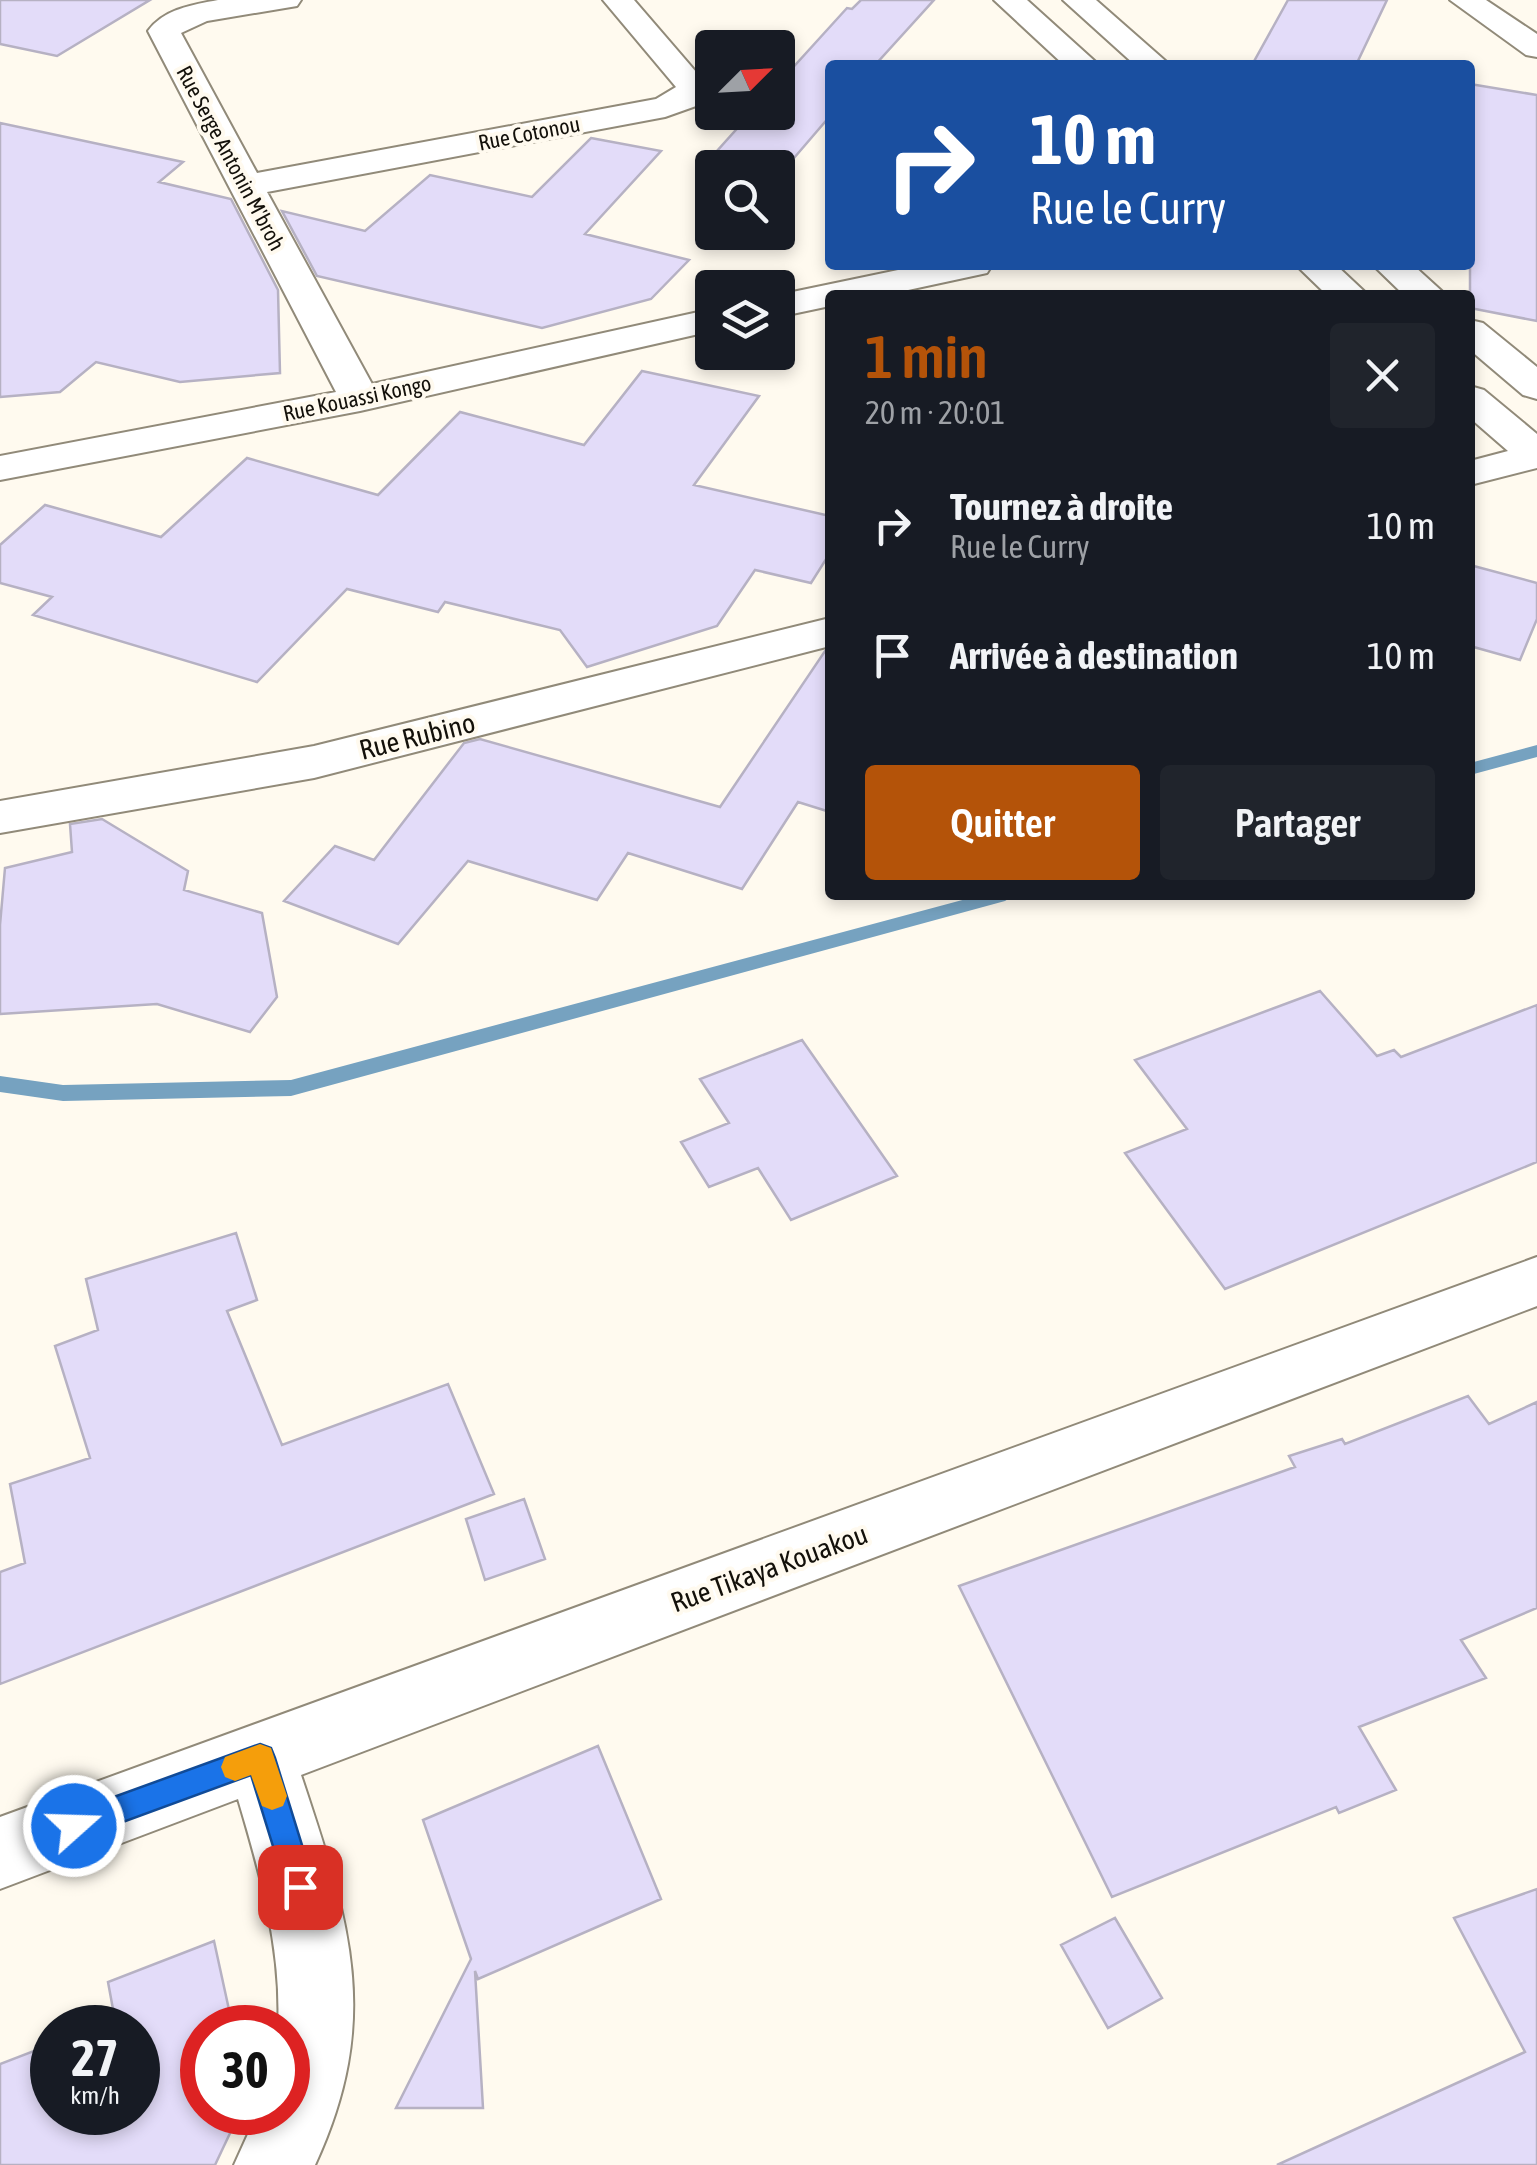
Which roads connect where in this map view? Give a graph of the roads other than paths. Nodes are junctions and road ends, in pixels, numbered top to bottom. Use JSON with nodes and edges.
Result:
{"nodes":[{"id":1,"x":286,"y":0,"type":"edge"},
{"id":2,"x":618,"y":0,"type":"edge"},
{"id":3,"x":1010,"y":0,"type":"edge"},
{"id":4,"x":1078,"y":0,"type":"edge"},
{"id":5,"x":1465,"y":0,"type":"edge"},
{"id":6,"x":1537,"y":48,"type":"edge"},
{"id":7,"x":1078,"y":60,"type":"edge"},
{"id":8,"x":1148,"y":60,"type":"edge"},
{"id":9,"x":246,"y":186,"type":"junction"},
{"id":10,"x":950,"y":270,"type":"edge"},
{"id":11,"x":1320,"y":270,"type":"edge"},
{"id":12,"x":1397,"y":270,"type":"edge"},
{"id":13,"x":855,"y":290,"type":"edge"},
{"id":14,"x":1343,"y":290,"type":"edge"},
{"id":15,"x":1421,"y":290,"type":"edge"},
{"id":16,"x":825,"y":296,"type":"edge"},
{"id":17,"x":795,"y":302,"type":"edge"},
{"id":18,"x":695,"y":324,"type":"edge"},
{"id":19,"x":1475,"y":335,"type":"edge"},
{"id":20,"x":1537,"y":387,"type":"edge"},
{"id":21,"x":360,"y":399,"type":"junction"},
{"id":22,"x":1475,"y":402,"type":"edge"},
{"id":23,"x":1537,"y":455,"type":"edge"},
{"id":24,"x":0,"y":468,"type":"edge"},
{"id":25,"x":1475,"y":472,"type":"edge"},
{"id":26,"x":825,"y":633,"type":"edge"},
{"id":27,"x":0,"y":817,"type":"edge"},
{"id":28,"x":1537,"y":1281,"type":"edge"},
{"id":29,"x":260,"y":1758,"type":"junction"},
{"id":30,"x":0,"y":1852,"type":"edge"},
{"id":31,"x":274,"y":2165,"type":"edge"}],
"edges":[{"from":1,"to":9,"type":"street","name":"Rue Serge Antonin M'broh"},
{"from":2,"to":9,"type":"street","name":"Rue Cotonou"},
{"from":3,"to":7,"type":"street"},
{"from":4,"to":8,"type":"street"},
{"from":5,"to":6,"type":"street"},
{"from":9,"to":21,"type":"street","name":"Rue Serge Antonin M'broh"},
{"from":10,"to":13,"type":"street"},
{"from":11,"to":14,"type":"street"},
{"from":12,"to":15,"type":"street"},
{"from":16,"to":17,"type":"street"},
{"from":18,"to":21,"type":"street","name":"Rue Kouassi Kongo"},
{"from":19,"to":20,"type":"street"},
{"from":21,"to":24,"type":"street","name":"Rue Kouassi Kongo"},
{"from":22,"to":23,"type":"street"},
{"from":23,"to":25,"type":"street"},
{"from":26,"to":27,"type":"street","name":"Rue Rubino"},
{"from":28,"to":29,"type":"street","name":"Rue Tikaya Kouakou"},
{"from":29,"to":30,"type":"street","name":"Rue Tikaya Kouakou"},
{"from":29,"to":31,"type":"street"}]}
